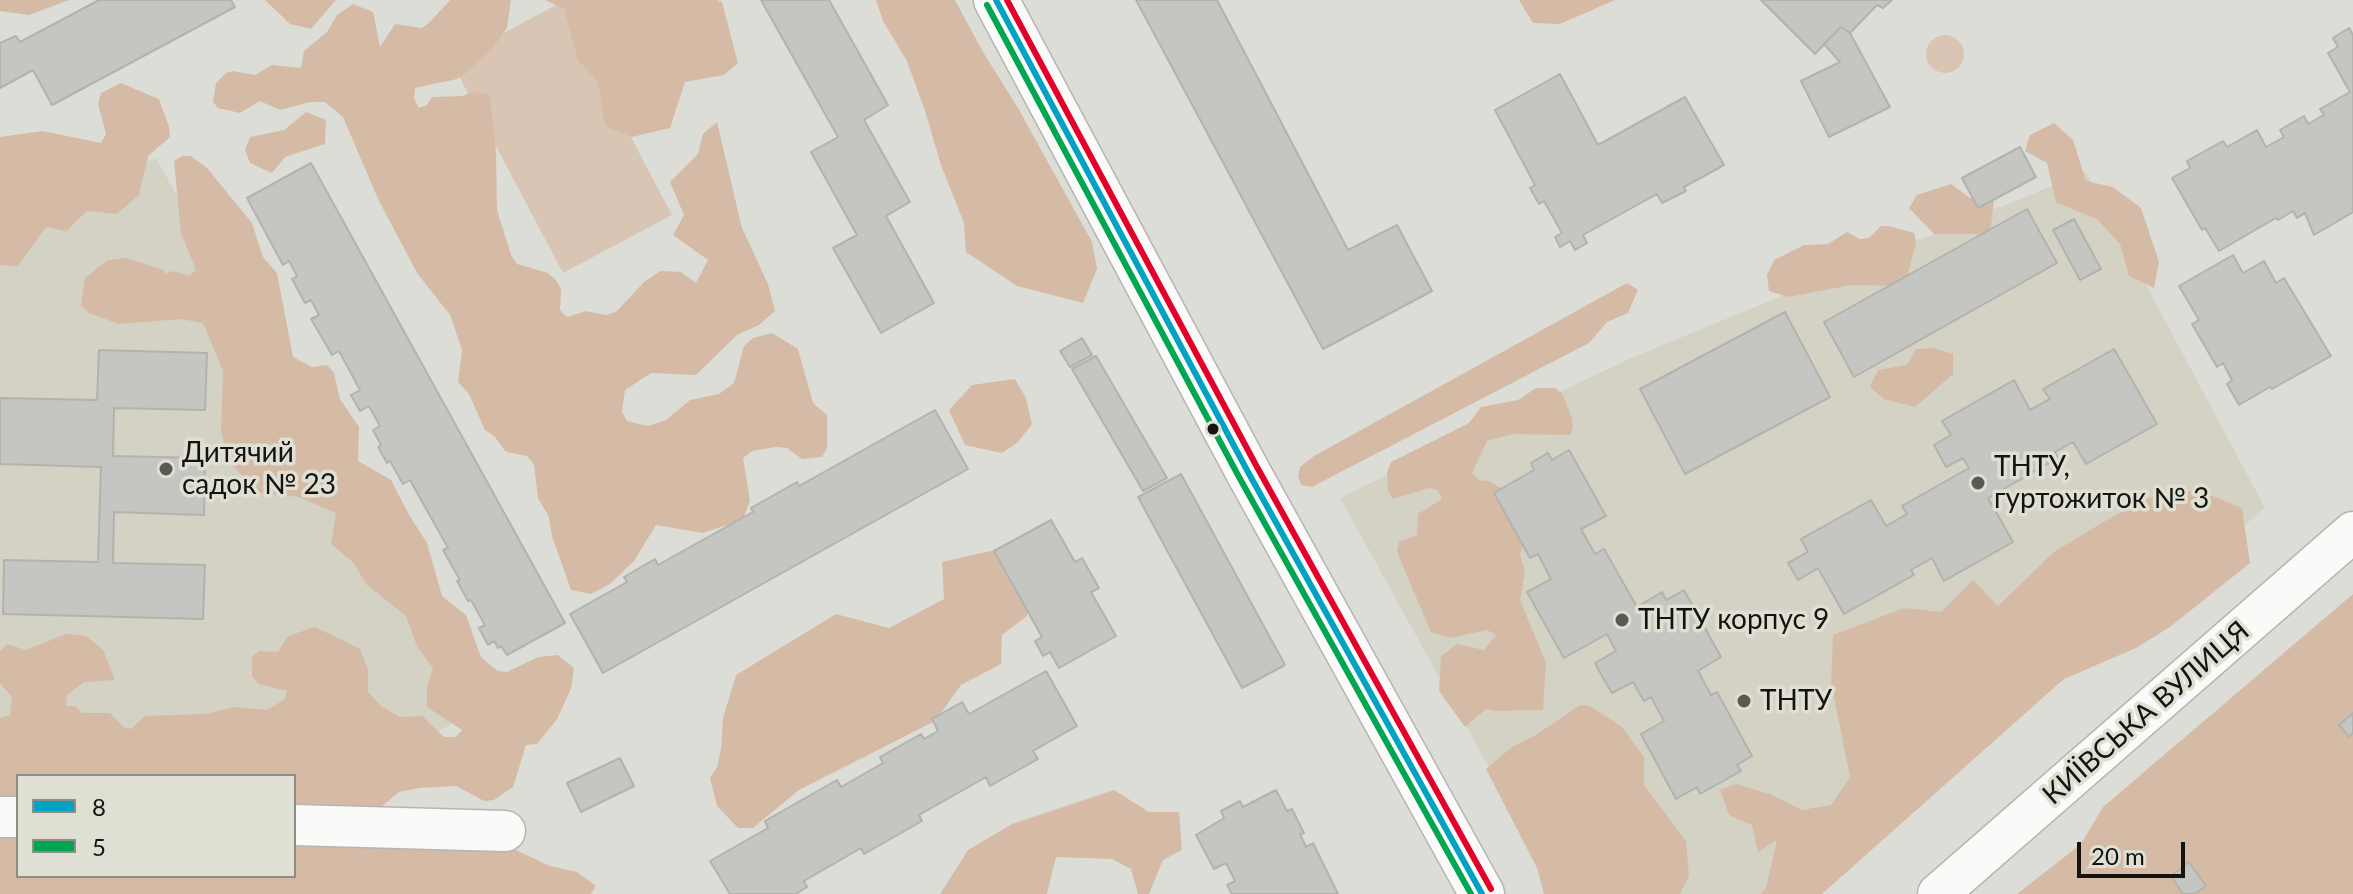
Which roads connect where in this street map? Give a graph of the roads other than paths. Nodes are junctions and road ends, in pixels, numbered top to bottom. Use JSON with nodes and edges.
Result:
{"nodes":[{"id":1,"x":996,"y":0,"type":"edge"},
{"id":2,"x":2353,"y":532,"type":"edge"},
{"id":3,"x":296,"y":825,"type":"edge"},
{"id":4,"x":505,"y":831,"type":"dead end"},
{"id":5,"x":1482,"y":894,"type":"edge"},
{"id":6,"x":1938,"y":894,"type":"edge"}],
"edges":[{"from":1,"to":5,"type":"main road"},
{"from":2,"to":6,"type":"street","name":"КИЇВСЬКА ВУЛИЦЯ"},
{"from":3,"to":4,"type":"street"}]}
